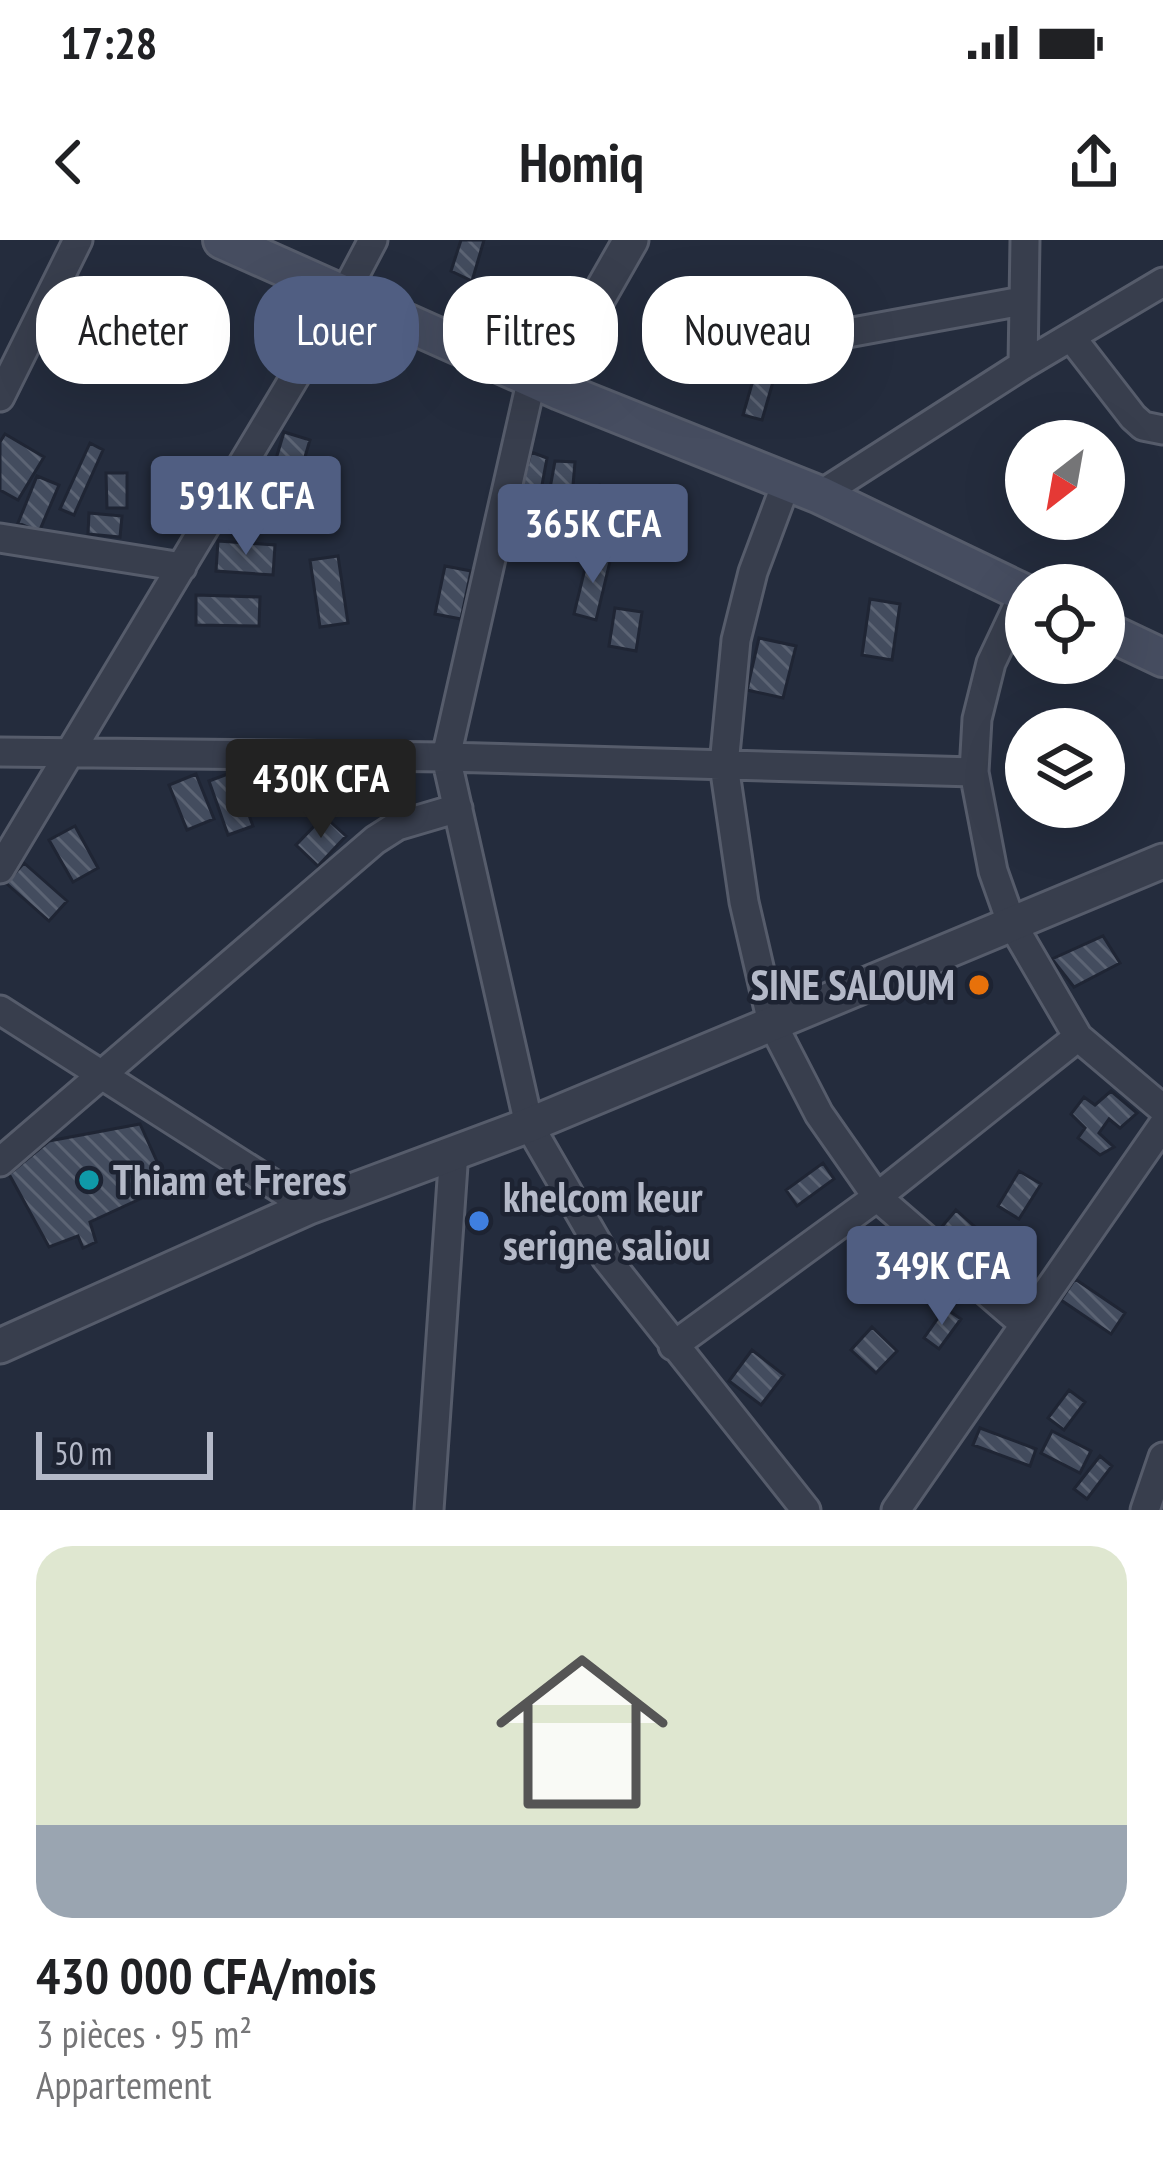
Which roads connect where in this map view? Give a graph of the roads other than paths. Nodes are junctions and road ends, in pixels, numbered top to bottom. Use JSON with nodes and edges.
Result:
{"nodes":[{"id":1,"x":78,"y":240,"type":"edge"},
{"id":2,"x":222,"y":240,"type":"edge"},
{"id":3,"x":373,"y":240,"type":"edge"},
{"id":4,"x":631,"y":240,"type":"edge"},
{"id":5,"x":1025,"y":240,"type":"edge"},
{"id":6,"x":302,"y":276,"type":"edge"},
{"id":7,"x":354,"y":276,"type":"edge"},
{"id":8,"x":1163,"y":282,"type":"edge"},
{"id":9,"x":1022,"y":301,"type":"junction"},
{"id":10,"x":419,"y":328,"type":"edge"},
{"id":11,"x":854,"y":332,"type":"edge"},
{"id":12,"x":1071,"y":337,"type":"junction"},
{"id":13,"x":1023,"y":365,"type":"junction"},
{"id":14,"x":291,"y":384,"type":"edge"},
{"id":15,"x":546,"y":385,"type":"junction"},
{"id":16,"x":0,"y":397,"type":"edge"},
{"id":17,"x":1163,"y":430,"type":"edge"},
{"id":18,"x":803,"y":488,"type":"junction"},
{"id":19,"x":0,"y":538,"type":"edge"},
{"id":20,"x":182,"y":567,"type":"junction"},
{"id":21,"x":1005,"y":584,"type":"edge"},
{"id":22,"x":1005,"y":639,"type":"edge"},
{"id":23,"x":1125,"y":640,"type":"edge"},
{"id":24,"x":1163,"y":658,"type":"edge"},
{"id":25,"x":0,"y":752,"type":"edge"},
{"id":26,"x":71,"y":752,"type":"junction"},
{"id":27,"x":446,"y":757,"type":"junction"},
{"id":28,"x":724,"y":765,"type":"junction"},
{"id":29,"x":974,"y":772,"type":"junction"},
{"id":30,"x":458,"y":808,"type":"junction"},
{"id":31,"x":1163,"y":861,"type":"edge"},
{"id":32,"x":0,"y":868,"type":"edge"},
{"id":33,"x":1011,"y":922,"type":"junction"},
{"id":34,"x":0,"y":1010,"type":"edge"},
{"id":35,"x":772,"y":1023,"type":"junction"},
{"id":36,"x":1078,"y":1037,"type":"junction"},
{"id":37,"x":101,"y":1074,"type":"junction"},
{"id":38,"x":1163,"y":1108,"type":"edge"},
{"id":39,"x":529,"y":1125,"type":"junction"},
{"id":40,"x":1163,"y":1125,"type":"edge"},
{"id":41,"x":454,"y":1151,"type":"junction"},
{"id":42,"x":0,"y":1162,"type":"edge"},
{"id":43,"x":877,"y":1197,"type":"junction"},
{"id":44,"x":309,"y":1207,"type":"junction"},
{"id":45,"x":1024,"y":1324,"type":"junction"},
{"id":46,"x":0,"y":1346,"type":"edge"},
{"id":47,"x":674,"y":1346,"type":"junction"},
{"id":48,"x":1163,"y":1457,"type":"edge"},
{"id":49,"x":429,"y":1510,"type":"edge"},
{"id":50,"x":806,"y":1510,"type":"edge"},
{"id":51,"x":896,"y":1510,"type":"edge"},
{"id":52,"x":1145,"y":1510,"type":"edge"}],
"edges":[{"from":1,"to":16,"type":"street"},
{"from":2,"to":6,"type":"main road"},
{"from":3,"to":7,"type":"street"},
{"from":4,"to":15,"type":"street"},
{"from":5,"to":9,"type":"street"},
{"from":8,"to":12,"type":"street"},
{"from":9,"to":11,"type":"street"},
{"from":9,"to":13,"type":"street"},
{"from":10,"to":15,"type":"main road"},
{"from":12,"to":13,"type":"street"},
{"from":12,"to":17,"type":"street"},
{"from":13,"to":18,"type":"street"},
{"from":14,"to":20,"type":"street"},
{"from":15,"to":18,"type":"main road"},
{"from":15,"to":27,"type":"street"},
{"from":18,"to":21,"type":"main road"},
{"from":18,"to":28,"type":"street"},
{"from":19,"to":20,"type":"street"},
{"from":20,"to":26,"type":"street"},
{"from":22,"to":29,"type":"street"},
{"from":23,"to":24,"type":"main road"},
{"from":25,"to":26,"type":"street"},
{"from":26,"to":27,"type":"street"},
{"from":26,"to":32,"type":"street"},
{"from":27,"to":28,"type":"street"},
{"from":27,"to":30,"type":"street"},
{"from":28,"to":29,"type":"street"},
{"from":28,"to":35,"type":"street"},
{"from":29,"to":33,"type":"street"},
{"from":30,"to":37,"type":"street"},
{"from":30,"to":39,"type":"street"},
{"from":31,"to":33,"type":"street"},
{"from":33,"to":35,"type":"street"},
{"from":33,"to":36,"type":"street"},
{"from":34,"to":37,"type":"street"},
{"from":35,"to":39,"type":"street"},
{"from":35,"to":43,"type":"street"},
{"from":36,"to":38,"type":"street"},
{"from":36,"to":43,"type":"street"},
{"from":37,"to":42,"type":"street"},
{"from":37,"to":44,"type":"street"},
{"from":39,"to":41,"type":"street"},
{"from":39,"to":47,"type":"street"},
{"from":40,"to":45,"type":"street"},
{"from":41,"to":44,"type":"street"},
{"from":41,"to":49,"type":"street"},
{"from":43,"to":45,"type":"street"},
{"from":43,"to":47,"type":"street"},
{"from":44,"to":46,"type":"street"},
{"from":45,"to":51,"type":"street"},
{"from":47,"to":50,"type":"street"},
{"from":48,"to":52,"type":"street"}]}
